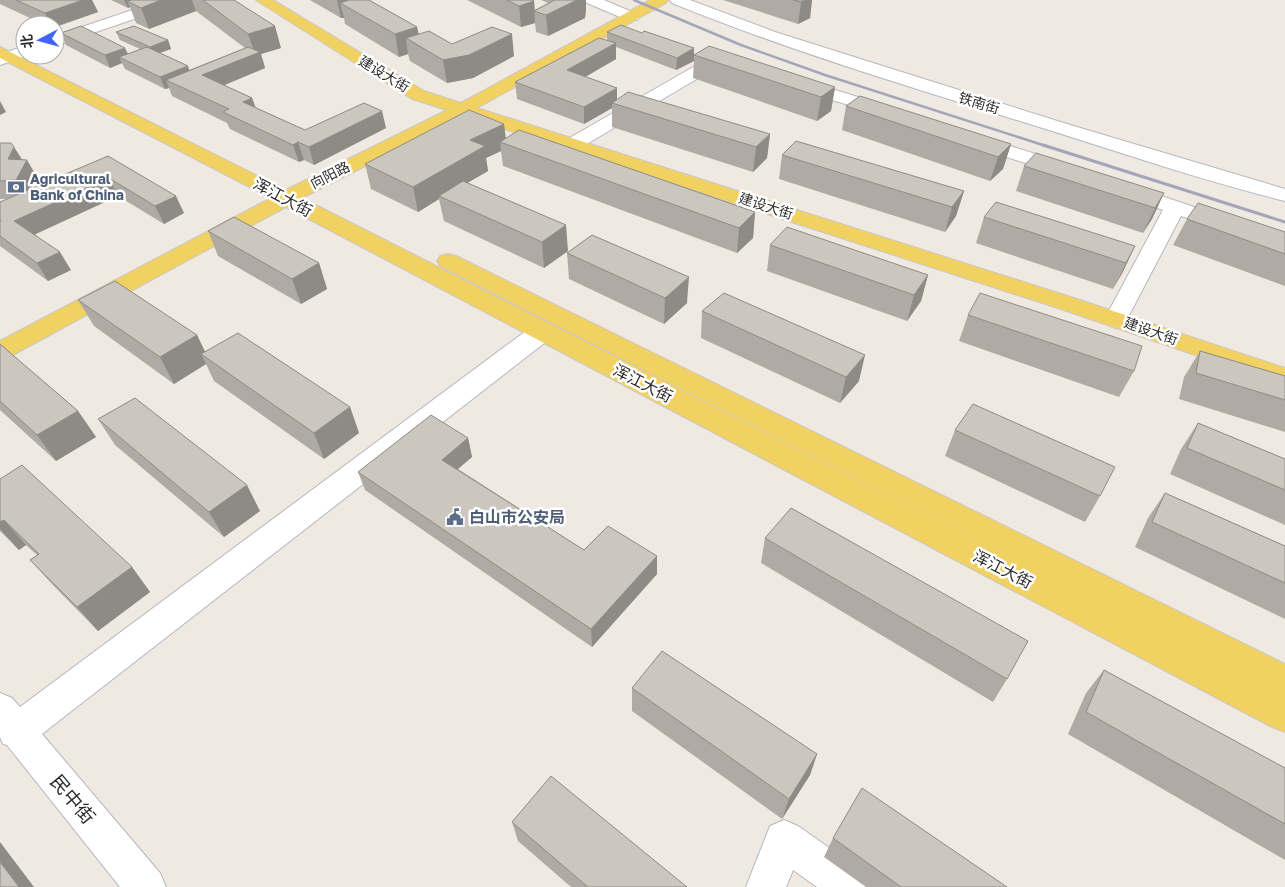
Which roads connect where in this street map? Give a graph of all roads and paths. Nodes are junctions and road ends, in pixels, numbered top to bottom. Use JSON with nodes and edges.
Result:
{"nodes":[{"id":1,"x":176,"y":0,"type":"edge"},
{"id":2,"x":263,"y":0,"type":"edge"},
{"id":3,"x":592,"y":0,"type":"edge"},
{"id":4,"x":643,"y":0,"type":"edge"},
{"id":5,"x":661,"y":0,"type":"edge"},
{"id":6,"x":677,"y":0,"type":"edge"},
{"id":7,"x":627,"y":15,"type":"junction"},
{"id":8,"x":65,"y":38,"type":"edge"},
{"id":9,"x":10,"y":51,"type":"edge"},
{"id":10,"x":739,"y":64,"type":"edge"},
{"id":11,"x":58,"y":65,"type":"edge"},
{"id":12,"x":785,"y":79,"type":"edge"},
{"id":13,"x":457,"y":107,"type":"junction"},
{"id":14,"x":906,"y":119,"type":"edge"},
{"id":15,"x":953,"y":134,"type":"edge"},
{"id":16,"x":573,"y":144,"type":"junction"},
{"id":17,"x":1086,"y":177,"type":"edge"},
{"id":18,"x":1105,"y":183,"type":"edge"},
{"id":19,"x":289,"y":190,"type":"junction"},
{"id":20,"x":1285,"y":196,"type":"edge"},
{"id":21,"x":1175,"y":207,"type":"junction"},
{"id":22,"x":1285,"y":244,"type":"edge"},
{"id":23,"x":1116,"y":320,"type":"junction"},
{"id":24,"x":543,"y":331,"type":"junction"},
{"id":25,"x":0,"y":332,"type":"edge"},
{"id":26,"x":0,"y":351,"type":"edge"},
{"id":27,"x":1285,"y":377,"type":"edge"},
{"id":28,"x":1285,"y":681,"type":"edge"},
{"id":29,"x":1285,"y":715,"type":"edge"},
{"id":30,"x":8,"y":721,"type":"edge"},
{"id":31,"x":146,"y":887,"type":"edge"},
{"id":32,"x":766,"y":887,"type":"edge"},
{"id":33,"x":851,"y":887,"type":"edge"}],
"edges":[{"from":1,"to":8,"type":"street"},
{"from":2,"to":13,"type":"main road","name":"建设大街"},
{"from":3,"to":7,"type":"street"},
{"from":4,"to":7,"type":"main road","name":"向阳路"},
{"from":5,"to":7,"type":"main road","name":"向阳路"},
{"from":6,"to":20,"type":"street","name":"铁南街"},
{"from":7,"to":13,"type":"main road","name":"向阳路"},
{"from":9,"to":19,"type":"main road","name":"浑江大街"},
{"from":10,"to":16,"type":"street"},
{"from":11,"to":19,"type":"main road","name":"浑江大街"},
{"from":12,"to":14,"type":"street"},
{"from":13,"to":16,"type":"main road","name":"建设大街"},
{"from":13,"to":19,"type":"main road","name":"向阳路"},
{"from":15,"to":17,"type":"street"},
{"from":16,"to":23,"type":"main road","name":"建设大街"},
{"from":18,"to":21,"type":"street"},
{"from":19,"to":24,"type":"main road","name":"浑江大街"},
{"from":19,"to":25,"type":"main road","name":"向阳路"},
{"from":19,"to":26,"type":"main road","name":"向阳路"},
{"from":19,"to":28,"type":"main road","name":"浑江大街"},
{"from":21,"to":22,"type":"street"},
{"from":21,"to":23,"type":"street"},
{"from":23,"to":27,"type":"main road","name":"建设大街"},
{"from":24,"to":29,"type":"main road","name":"浑江大街"},
{"from":24,"to":30,"type":"street"},
{"from":30,"to":31,"type":"street","name":"民中街"},
{"from":32,"to":33,"type":"street"}]}
